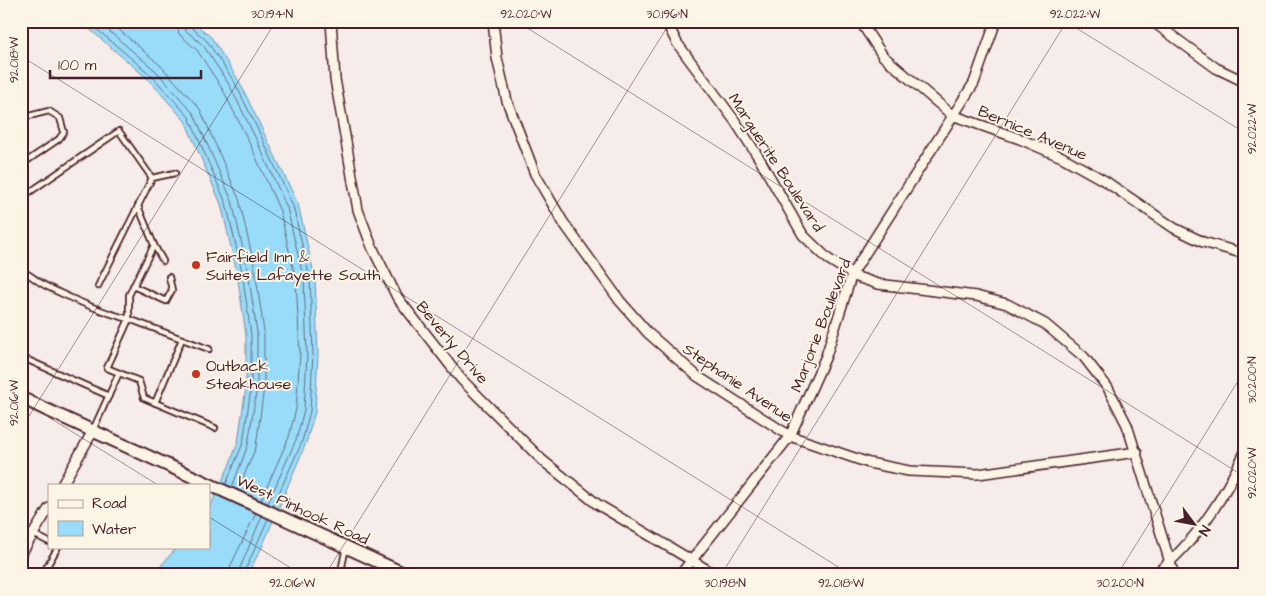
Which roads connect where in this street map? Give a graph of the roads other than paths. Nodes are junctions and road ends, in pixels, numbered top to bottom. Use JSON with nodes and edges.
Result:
{"nodes":[{"id":1,"x":331,"y":21,"type":"edge"},
{"id":2,"x":493,"y":21,"type":"edge"},
{"id":3,"x":666,"y":21,"type":"edge"},
{"id":4,"x":860,"y":21,"type":"edge"},
{"id":5,"x":996,"y":21,"type":"edge"},
{"id":6,"x":1152,"y":21,"type":"edge"},
{"id":7,"x":1245,"y":82,"type":"edge"},
{"id":8,"x":952,"y":115,"type":"junction"},
{"id":9,"x":21,"y":121,"type":"edge"},
{"id":10,"x":21,"y":165,"type":"edge"},
{"id":11,"x":175,"y":173,"type":"dead end"},
{"id":12,"x":152,"y":178,"type":"junction"},
{"id":13,"x":21,"y":198,"type":"edge"},
{"id":14,"x":138,"y":206,"type":"junction"},
{"id":15,"x":154,"y":245,"type":"junction"},
{"id":16,"x":1245,"y":254,"type":"edge"},
{"id":17,"x":164,"y":261,"type":"dead end"},
{"id":18,"x":21,"y":270,"type":"edge"},
{"id":19,"x":852,"y":274,"type":"junction"},
{"id":20,"x":169,"y":277,"type":"dead end"},
{"id":21,"x":98,"y":286,"type":"dead end"},
{"id":22,"x":133,"y":286,"type":"junction"},
{"id":23,"x":129,"y":319,"type":"junction"},
{"id":24,"x":182,"y":339,"type":"junction"},
{"id":25,"x":209,"y":349,"type":"dead end"},
{"id":26,"x":21,"y":357,"type":"edge"},
{"id":27,"x":119,"y":374,"type":"junction"},
{"id":28,"x":109,"y":396,"type":"junction"},
{"id":29,"x":21,"y":398,"type":"edge"},
{"id":30,"x":155,"y":403,"type":"junction"},
{"id":31,"x":215,"y":428,"type":"dead end"},
{"id":32,"x":93,"y":431,"type":"junction"},
{"id":33,"x":790,"y":436,"type":"junction"},
{"id":34,"x":1137,"y":452,"type":"junction"},
{"id":35,"x":1245,"y":452,"type":"edge"},
{"id":36,"x":66,"y":484,"type":"edge"},
{"id":37,"x":48,"y":510,"type":"edge"},
{"id":38,"x":33,"y":534,"type":"junction"},
{"id":39,"x":48,"y":542,"type":"edge"},
{"id":40,"x":346,"y":546,"type":"junction"},
{"id":41,"x":57,"y":548,"type":"edge"},
{"id":42,"x":21,"y":554,"type":"edge"},
{"id":43,"x":691,"y":562,"type":"junction"},
{"id":44,"x":1171,"y":562,"type":"junction"},
{"id":45,"x":403,"y":574,"type":"edge"},
{"id":46,"x":42,"y":575,"type":"edge"},
{"id":47,"x":342,"y":575,"type":"edge"},
{"id":48,"x":680,"y":575,"type":"edge"},
{"id":49,"x":716,"y":575,"type":"edge"},
{"id":50,"x":1154,"y":575,"type":"edge"},
{"id":51,"x":1174,"y":575,"type":"edge"}],
"edges":[{"from":1,"to":43,"type":"street","name":"Beverly Drive"},
{"from":2,"to":33,"type":"street","name":"Stephanie Avenue"},
{"from":3,"to":19,"type":"street","name":"Marguerite Boulevard"},
{"from":4,"to":8,"type":"street","name":"Bernice Avenue"},
{"from":5,"to":8,"type":"street","name":"Marjorie Boulevard"},
{"from":6,"to":7,"type":"street"},
{"from":8,"to":16,"type":"street","name":"Bernice Avenue"},
{"from":8,"to":19,"type":"street","name":"Marjorie Boulevard"},
{"from":9,"to":10,"type":"lane"},
{"from":11,"to":12,"type":"lane"},
{"from":12,"to":13,"type":"lane"},
{"from":12,"to":14,"type":"lane"},
{"from":14,"to":15,"type":"lane"},
{"from":14,"to":21,"type":"lane"},
{"from":15,"to":17,"type":"lane"},
{"from":15,"to":22,"type":"lane"},
{"from":18,"to":23,"type":"lane"},
{"from":19,"to":33,"type":"street","name":"Marjorie Boulevard"},
{"from":19,"to":34,"type":"street","name":"Marguerite Boulevard"},
{"from":20,"to":22,"type":"lane"},
{"from":22,"to":23,"type":"lane"},
{"from":23,"to":24,"type":"lane"},
{"from":23,"to":27,"type":"lane"},
{"from":24,"to":25,"type":"lane"},
{"from":24,"to":30,"type":"lane"},
{"from":26,"to":28,"type":"lane"},
{"from":27,"to":28,"type":"lane"},
{"from":27,"to":30,"type":"lane"},
{"from":28,"to":32,"type":"lane"},
{"from":29,"to":32,"type":"main road","name":"West Pinhook Road"},
{"from":30,"to":31,"type":"lane"},
{"from":32,"to":36,"type":"street"},
{"from":32,"to":40,"type":"main road","name":"West Pinhook Road"},
{"from":33,"to":34,"type":"street","name":"Stephanie Avenue"},
{"from":33,"to":43,"type":"street","name":"Marjorie Boulevard"},
{"from":34,"to":44,"type":"street","name":"Marguerite Boulevard"},
{"from":35,"to":44,"type":"street"},
{"from":37,"to":38,"type":"street"},
{"from":38,"to":39,"type":"lane"},
{"from":38,"to":42,"type":"street"},
{"from":40,"to":45,"type":"main road","name":"West Pinhook Road"},
{"from":40,"to":47,"type":"lane"},
{"from":41,"to":46,"type":"lane"},
{"from":43,"to":48,"type":"street","name":"Marjorie Boulevard"},
{"from":43,"to":49,"type":"street","name":"Beverly Drive"},
{"from":44,"to":50,"type":"street"},
{"from":44,"to":51,"type":"street","name":"Marguerite Boulevard"}]}
